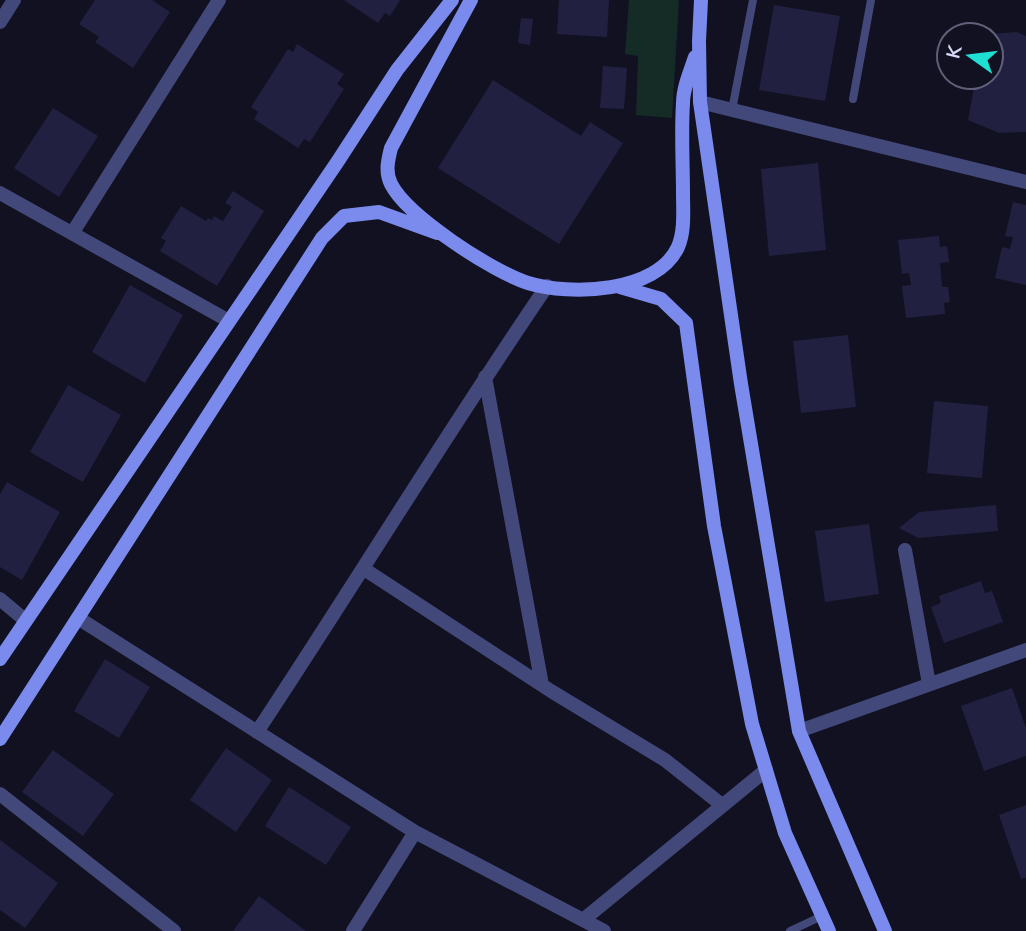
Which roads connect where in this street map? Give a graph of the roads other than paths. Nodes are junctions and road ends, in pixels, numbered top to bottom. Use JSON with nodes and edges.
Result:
{"nodes":[{"id":1,"x":14,"y":0,"type":"edge"},
{"id":2,"x":219,"y":0,"type":"edge"},
{"id":3,"x":452,"y":0,"type":"edge"},
{"id":4,"x":471,"y":0,"type":"edge"},
{"id":5,"x":701,"y":0,"type":"edge"},
{"id":6,"x":753,"y":0,"type":"edge"},
{"id":7,"x":871,"y":0,"type":"edge"},
{"id":8,"x":0,"y":22,"type":"edge"},
{"id":9,"x":699,"y":41,"type":"junction"},
{"id":10,"x":853,"y":99,"type":"dead end"},
{"id":11,"x":700,"y":102,"type":"junction"},
{"id":12,"x":732,"y":110,"type":"junction"},
{"id":13,"x":1026,"y":181,"type":"edge"},
{"id":14,"x":0,"y":193,"type":"edge"},
{"id":15,"x":72,"y":232,"type":"junction"},
{"id":16,"x":447,"y":237,"type":"junction"},
{"id":17,"x":547,"y":285,"type":"junction"},
{"id":18,"x":620,"y":287,"type":"junction"},
{"id":19,"x":229,"y":321,"type":"junction"},
{"id":20,"x":485,"y":377,"type":"junction"},
{"id":21,"x":905,"y":550,"type":"dead end"},
{"id":22,"x":364,"y":569,"type":"junction"},
{"id":23,"x":0,"y":599,"type":"edge"},
{"id":24,"x":78,"y":618,"type":"junction"},
{"id":25,"x":25,"y":620,"type":"junction"},
{"id":26,"x":1026,"y":650,"type":"edge"},
{"id":27,"x":0,"y":659,"type":"edge"},
{"id":28,"x":929,"y":684,"type":"junction"},
{"id":29,"x":542,"y":685,"type":"junction"},
{"id":30,"x":799,"y":731,"type":"junction"},
{"id":31,"x":257,"y":732,"type":"junction"},
{"id":32,"x":0,"y":739,"type":"edge"},
{"id":33,"x":766,"y":770,"type":"junction"},
{"id":34,"x":0,"y":794,"type":"edge"},
{"id":35,"x":722,"y":804,"type":"junction"},
{"id":36,"x":415,"y":832,"type":"junction"},
{"id":37,"x":822,"y":916,"type":"junction"},
{"id":38,"x":583,"y":920,"type":"junction"},
{"id":39,"x":174,"y":931,"type":"edge"},
{"id":40,"x":353,"y":931,"type":"edge"},
{"id":41,"x":604,"y":931,"type":"edge"},
{"id":42,"x":790,"y":931,"type":"edge"},
{"id":43,"x":829,"y":931,"type":"edge"},
{"id":44,"x":886,"y":931,"type":"edge"}],
"edges":[{"from":1,"to":8,"type":"street"},
{"from":2,"to":15,"type":"street"},
{"from":3,"to":19,"type":"main road"},
{"from":4,"to":16,"type":"main road"},
{"from":5,"to":9,"type":"main road"},
{"from":6,"to":12,"type":"lane"},
{"from":7,"to":10,"type":"lane"},
{"from":9,"to":11,"type":"main road"},
{"from":9,"to":18,"type":"main road"},
{"from":11,"to":12,"type":"street"},
{"from":11,"to":30,"type":"main road"},
{"from":12,"to":13,"type":"street"},
{"from":14,"to":15,"type":"street"},
{"from":15,"to":19,"type":"street"},
{"from":16,"to":17,"type":"main road"},
{"from":16,"to":24,"type":"main road"},
{"from":17,"to":18,"type":"main road"},
{"from":17,"to":20,"type":"street"},
{"from":18,"to":33,"type":"main road"},
{"from":19,"to":25,"type":"main road"},
{"from":20,"to":22,"type":"street"},
{"from":20,"to":29,"type":"street"},
{"from":21,"to":28,"type":"street"},
{"from":22,"to":29,"type":"street"},
{"from":22,"to":31,"type":"street"},
{"from":23,"to":25,"type":"street"},
{"from":24,"to":31,"type":"street"},
{"from":24,"to":32,"type":"main road"},
{"from":25,"to":27,"type":"main road"},
{"from":26,"to":28,"type":"street"},
{"from":28,"to":30,"type":"street"},
{"from":29,"to":35,"type":"street"},
{"from":30,"to":44,"type":"main road"},
{"from":31,"to":36,"type":"street"},
{"from":33,"to":35,"type":"street"},
{"from":33,"to":37,"type":"main road"},
{"from":34,"to":39,"type":"street"},
{"from":35,"to":38,"type":"street"},
{"from":36,"to":38,"type":"street"},
{"from":36,"to":40,"type":"street"},
{"from":37,"to":42,"type":"lane"},
{"from":37,"to":43,"type":"main road"},
{"from":38,"to":41,"type":"street"}]}
